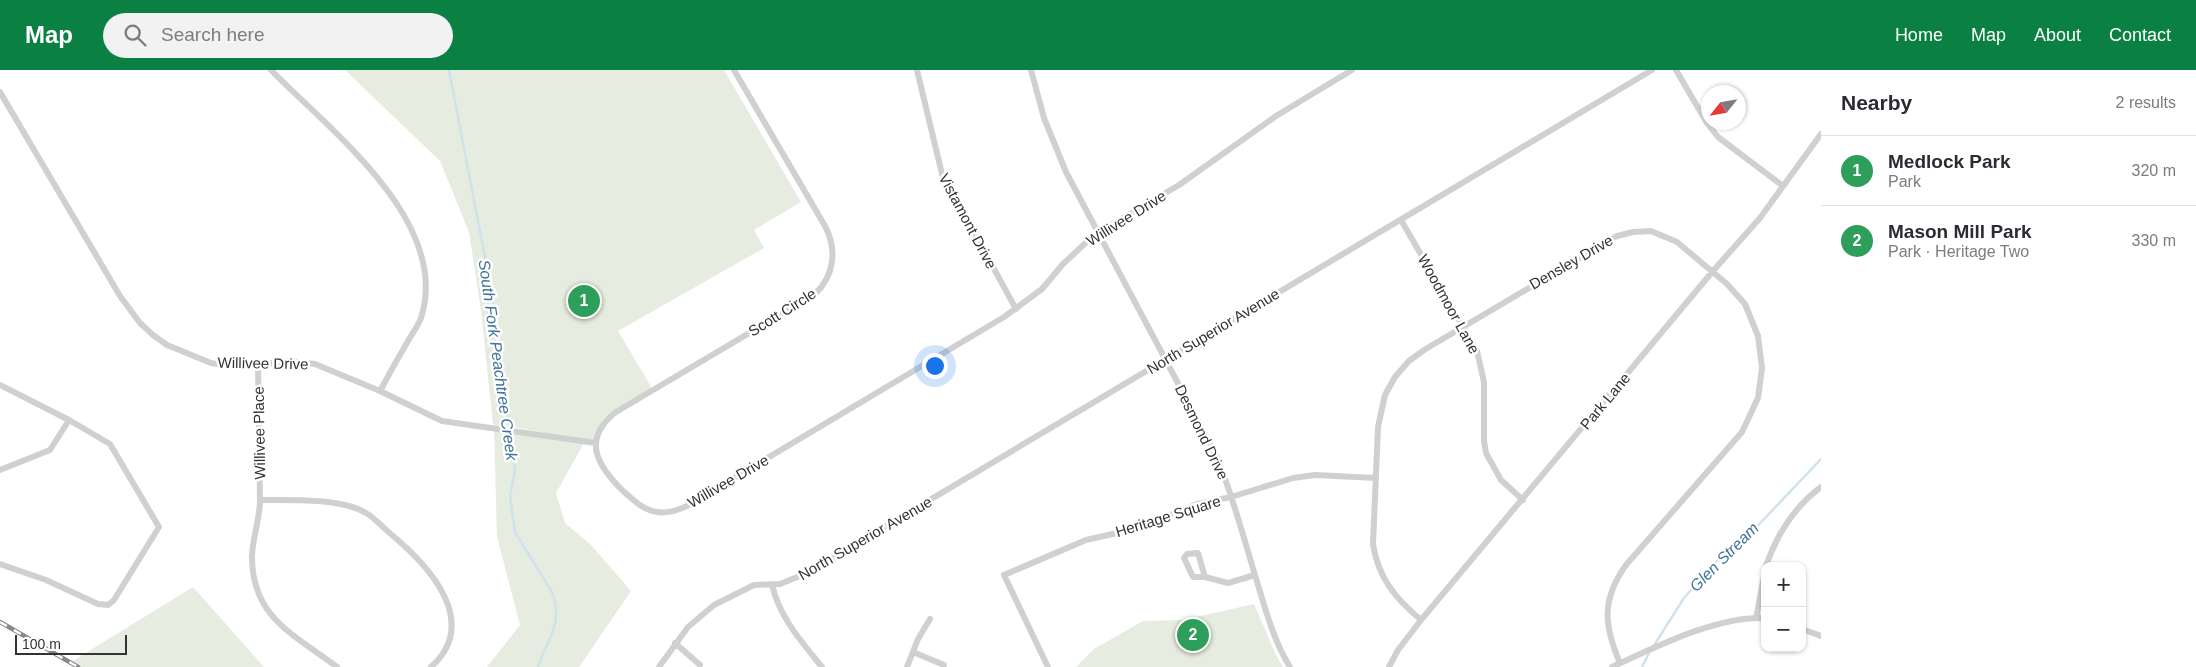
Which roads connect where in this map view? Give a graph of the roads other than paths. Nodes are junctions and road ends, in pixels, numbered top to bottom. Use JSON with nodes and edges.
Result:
{"nodes":[{"id":1,"x":270,"y":70,"type":"edge"},
{"id":2,"x":734,"y":70,"type":"edge"},
{"id":3,"x":917,"y":70,"type":"edge"},
{"id":4,"x":1031,"y":70,"type":"edge"},
{"id":5,"x":1352,"y":70,"type":"edge"},
{"id":6,"x":1652,"y":70,"type":"edge"},
{"id":7,"x":1676,"y":70,"type":"edge"},
{"id":8,"x":0,"y":92,"type":"edge"},
{"id":9,"x":1821,"y":134,"type":"edge"},
{"id":10,"x":1783,"y":186,"type":"junction"},
{"id":11,"x":1401,"y":220,"type":"junction"},
{"id":12,"x":1099,"y":233,"type":"junction"},
{"id":13,"x":1713,"y":271,"type":"junction"},
{"id":14,"x":1016,"y":309,"type":"junction"},
{"id":15,"x":1464,"y":326,"type":"junction"},
{"id":16,"x":1166,"y":359,"type":"junction"},
{"id":17,"x":258,"y":366,"type":"junction"},
{"id":18,"x":0,"y":385,"type":"edge"},
{"id":19,"x":380,"y":391,"type":"junction"},
{"id":20,"x":69,"y":420,"type":"junction"},
{"id":21,"x":596,"y":443,"type":"junction"},
{"id":22,"x":0,"y":470,"type":"edge"},
{"id":23,"x":1376,"y":478,"type":"junction"},
{"id":24,"x":1821,"y":486,"type":"edge"},
{"id":25,"x":1231,"y":497,"type":"junction"},
{"id":26,"x":260,"y":500,"type":"junction"},
{"id":27,"x":1522,"y":500,"type":"junction"},
{"id":28,"x":1767,"y":562,"type":"edge"},
{"id":29,"x":0,"y":564,"type":"edge"},
{"id":30,"x":1255,"y":575,"type":"junction"},
{"id":31,"x":1204,"y":577,"type":"dead end"},
{"id":32,"x":772,"y":585,"type":"junction"},
{"id":33,"x":1761,"y":592,"type":"edge"},
{"id":34,"x":1756,"y":618,"type":"junction"},
{"id":35,"x":1761,"y":618,"type":"edge"},
{"id":36,"x":930,"y":619,"type":"dead end"},
{"id":37,"x":1421,"y":620,"type":"junction"},
{"id":38,"x":1806,"y":630,"type":"edge"},
{"id":39,"x":1821,"y":636,"type":"edge"},
{"id":40,"x":675,"y":643,"type":"junction"},
{"id":41,"x":913,"y":652,"type":"junction"},
{"id":42,"x":1620,"y":663,"type":"junction"},
{"id":43,"x":700,"y":665,"type":"dead end"},
{"id":44,"x":944,"y":665,"type":"dead end"},
{"id":45,"x":337,"y":667,"type":"edge"},
{"id":46,"x":431,"y":667,"type":"edge"},
{"id":47,"x":659,"y":667,"type":"edge"},
{"id":48,"x":822,"y":667,"type":"edge"},
{"id":49,"x":908,"y":667,"type":"edge"},
{"id":50,"x":1048,"y":667,"type":"edge"},
{"id":51,"x":1290,"y":667,"type":"edge"},
{"id":52,"x":1389,"y":667,"type":"edge"},
{"id":53,"x":1612,"y":667,"type":"edge"}],
"edges":[{"from":1,"to":19,"type":"street"},
{"from":2,"to":21,"type":"street","name":"Scott Circle"},
{"from":3,"to":14,"type":"street","name":"Vistamont Drive"},
{"from":4,"to":12,"type":"street","name":"Desmond Drive"},
{"from":5,"to":12,"type":"street","name":"Willivee Drive"},
{"from":6,"to":11,"type":"street","name":"North Superior Avenue"},
{"from":7,"to":10,"type":"street"},
{"from":8,"to":17,"type":"street","name":"Willivee Drive"},
{"from":9,"to":10,"type":"street","name":"Park Lane"},
{"from":10,"to":13,"type":"street","name":"Park Lane"},
{"from":11,"to":15,"type":"street","name":"Woodmoor Lane"},
{"from":11,"to":16,"type":"street","name":"North Superior Avenue"},
{"from":12,"to":14,"type":"street","name":"Willivee Drive"},
{"from":12,"to":16,"type":"street","name":"Desmond Drive"},
{"from":13,"to":15,"type":"street","name":"Densley Drive"},
{"from":13,"to":27,"type":"street","name":"Park Lane"},
{"from":13,"to":42,"type":"street","name":"Densley Drive"},
{"from":14,"to":21,"type":"street","name":"Willivee Drive"},
{"from":15,"to":23,"type":"street","name":"Densley Drive"},
{"from":15,"to":27,"type":"street","name":"Woodmoor Lane"},
{"from":16,"to":25,"type":"street","name":"Desmond Drive"},
{"from":16,"to":32,"type":"street","name":"North Superior Avenue"},
{"from":17,"to":19,"type":"street","name":"Willivee Drive"},
{"from":17,"to":26,"type":"street","name":"Willivee Place"},
{"from":18,"to":20,"type":"street"},
{"from":19,"to":21,"type":"street","name":"Willivee Drive"},
{"from":20,"to":22,"type":"street"},
{"from":20,"to":29,"type":"street"},
{"from":23,"to":25,"type":"street"},
{"from":23,"to":37,"type":"street","name":"Densley Drive"},
{"from":24,"to":28,"type":"street"},
{"from":25,"to":30,"type":"street","name":"Desmond Drive"},
{"from":25,"to":50,"type":"street","name":"Heritage Square"},
{"from":26,"to":45,"type":"street","name":"Willivee Place"},
{"from":26,"to":46,"type":"street","name":"Willivee Place"},
{"from":27,"to":37,"type":"street","name":"Park Lane"},
{"from":30,"to":31,"type":"street"},
{"from":30,"to":51,"type":"street","name":"Desmond Drive"},
{"from":32,"to":40,"type":"street","name":"North Superior Avenue"},
{"from":32,"to":48,"type":"street"},
{"from":33,"to":34,"type":"street"},
{"from":34,"to":35,"type":"street"},
{"from":34,"to":42,"type":"street"},
{"from":36,"to":41,"type":"street"},
{"from":37,"to":52,"type":"street","name":"Park Lane"},
{"from":38,"to":39,"type":"street"},
{"from":40,"to":43,"type":"street"},
{"from":40,"to":47,"type":"street","name":"North Superior Avenue"},
{"from":41,"to":44,"type":"street"},
{"from":41,"to":49,"type":"street"},
{"from":42,"to":53,"type":"street"}]}
